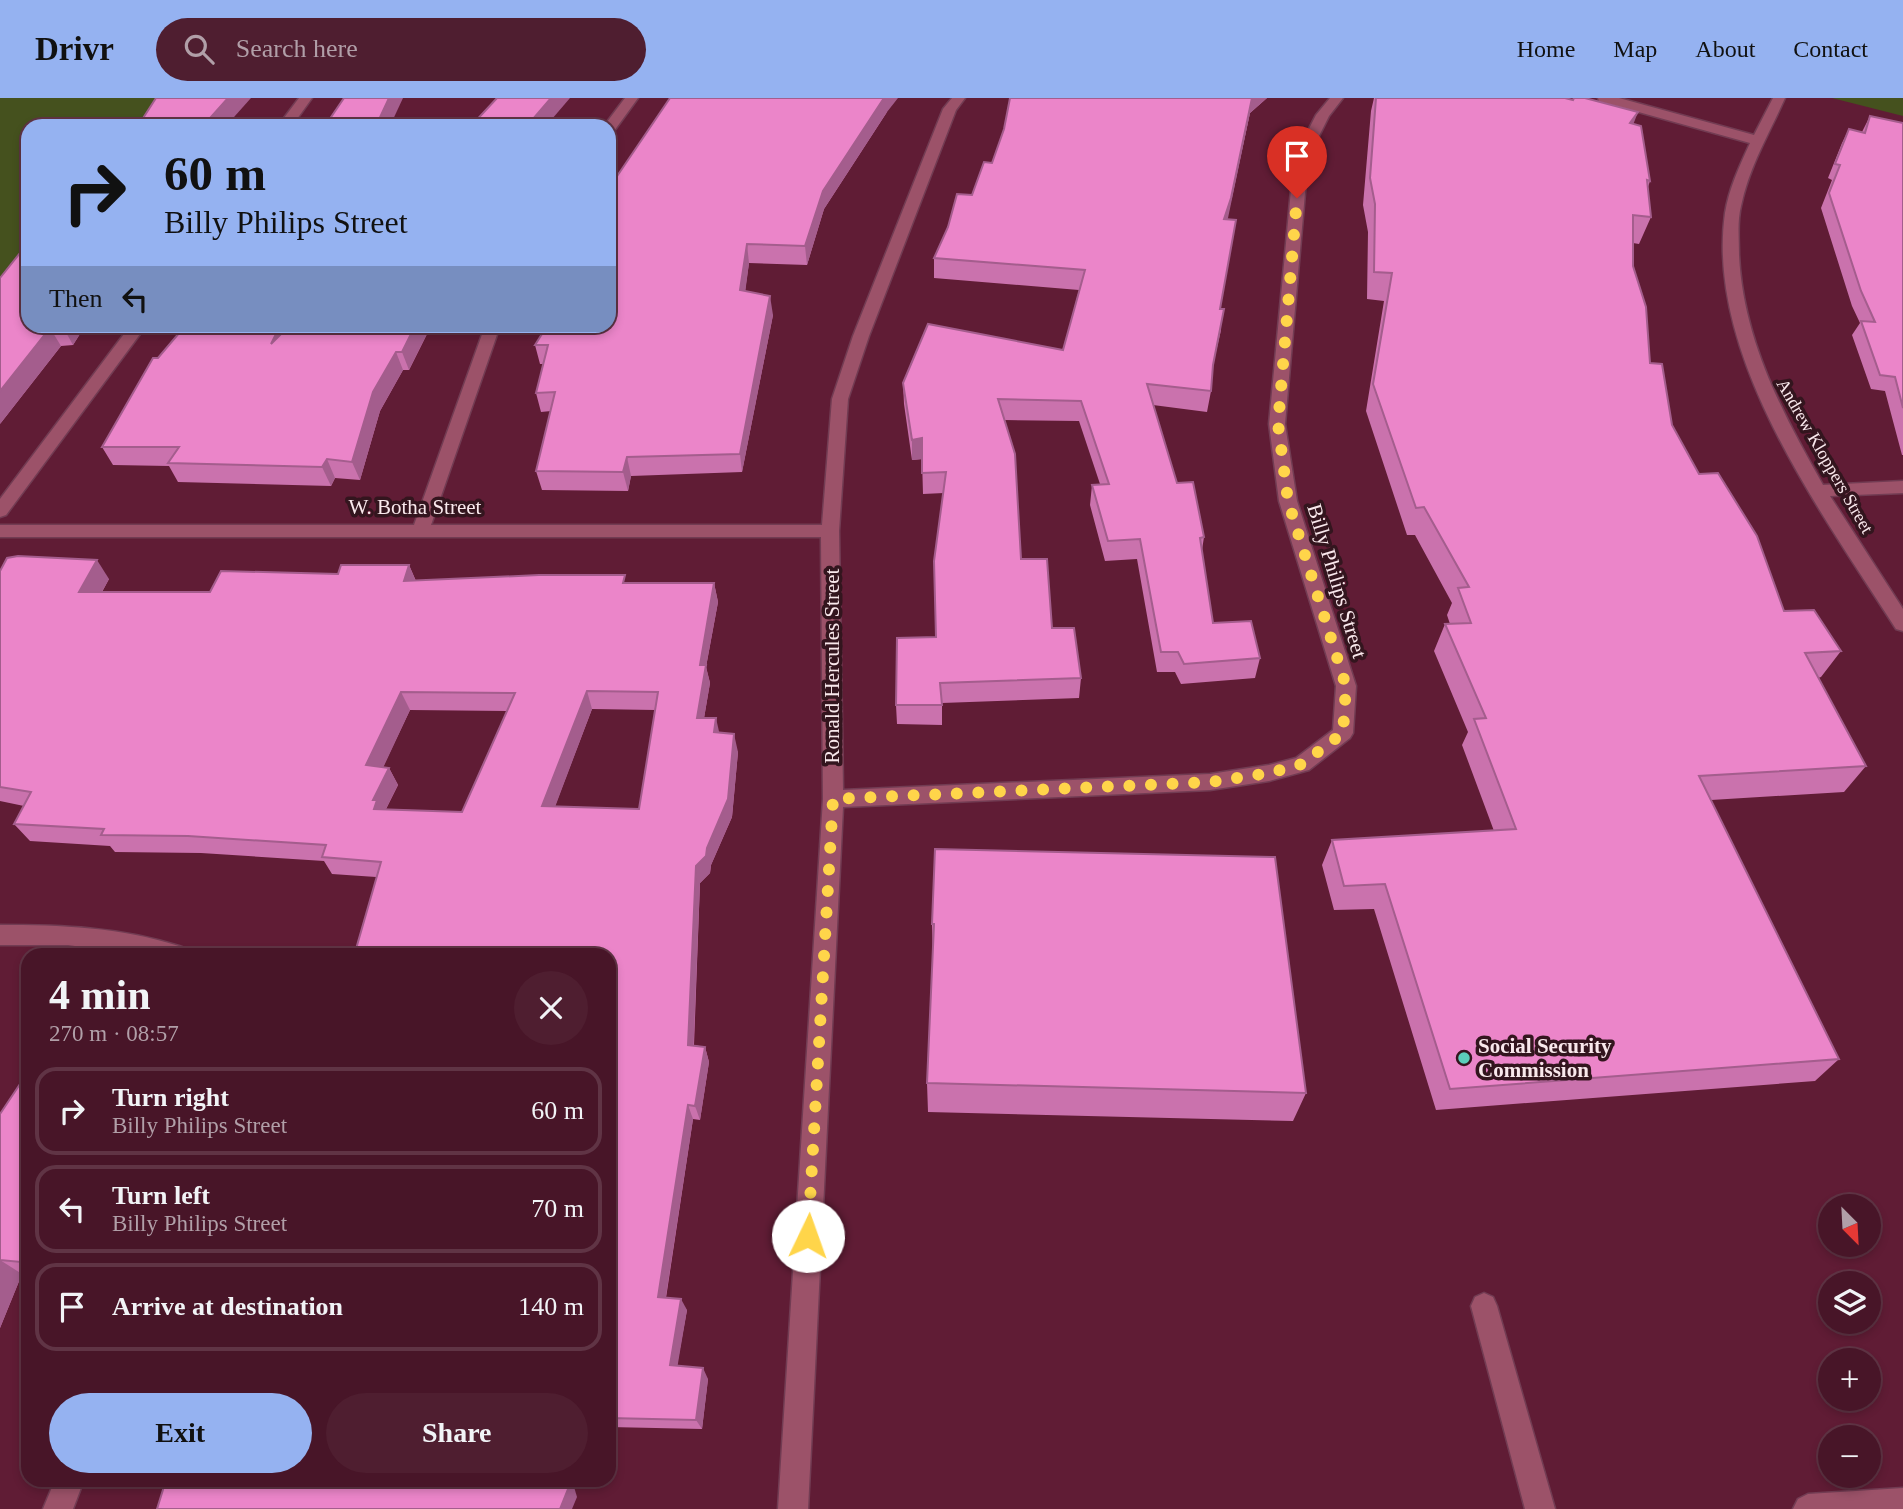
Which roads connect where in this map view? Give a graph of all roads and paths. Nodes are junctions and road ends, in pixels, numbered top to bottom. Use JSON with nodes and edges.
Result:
{"nodes":[{"id":1,"x":306,"y":98,"type":"edge"},
{"id":2,"x":632,"y":98,"type":"edge"},
{"id":3,"x":959,"y":98,"type":"edge"},
{"id":4,"x":1337,"y":98,"type":"edge"},
{"id":5,"x":1604,"y":98,"type":"edge"},
{"id":6,"x":1779,"y":98,"type":"edge"},
{"id":7,"x":290,"y":119,"type":"edge"},
{"id":8,"x":616,"y":119,"type":"edge"},
{"id":9,"x":1759,"y":141,"type":"junction"},
{"id":10,"x":133,"y":333,"type":"edge"},
{"id":11,"x":490,"y":333,"type":"edge"},
{"id":12,"x":1903,"y":487,"type":"edge"},
{"id":13,"x":1819,"y":491,"type":"junction"},
{"id":14,"x":0,"y":511,"type":"edge"},
{"id":15,"x":421,"y":529,"type":"junction"},
{"id":16,"x":0,"y":531,"type":"edge"},
{"id":17,"x":830,"y":531,"type":"junction"},
{"id":18,"x":1903,"y":624,"type":"edge"},
{"id":19,"x":833,"y":799,"type":"junction"},
{"id":20,"x":0,"y":934,"type":"edge"},
{"id":21,"x":157,"y":948,"type":"edge"},
{"id":22,"x":1484,"y":1306,"type":"dead end"},
{"id":23,"x":67,"y":1487,"type":"edge"},
{"id":24,"x":1903,"y":1502,"type":"edge"},
{"id":25,"x":58,"y":1509,"type":"edge"},
{"id":26,"x":793,"y":1509,"type":"edge"},
{"id":27,"x":1540,"y":1509,"type":"edge"},
{"id":28,"x":1808,"y":1509,"type":"edge"}],
"edges":[{"from":1,"to":7,"type":"street"},
{"from":2,"to":8,"type":"street"},
{"from":3,"to":17,"type":"street","name":"Ronald Hercules Street"},
{"from":4,"to":19,"type":"street","name":"Billy Philips Street"},
{"from":5,"to":9,"type":"street"},
{"from":6,"to":9,"type":"street","name":"Andrew Kloppers Street"},
{"from":9,"to":13,"type":"street","name":"Andrew Kloppers Street"},
{"from":10,"to":14,"type":"street"},
{"from":11,"to":15,"type":"street"},
{"from":12,"to":13,"type":"street"},
{"from":13,"to":18,"type":"street","name":"Andrew Kloppers Street"},
{"from":15,"to":16,"type":"street","name":"W. Botha Street"},
{"from":15,"to":17,"type":"street","name":"W. Botha Street"},
{"from":17,"to":19,"type":"street","name":"Ronald Hercules Street"},
{"from":19,"to":26,"type":"street","name":"Ronald Hercules Street"},
{"from":20,"to":21,"type":"street"},
{"from":22,"to":27,"type":"street"},
{"from":23,"to":25,"type":"street"},
{"from":24,"to":28,"type":"street"}]}
